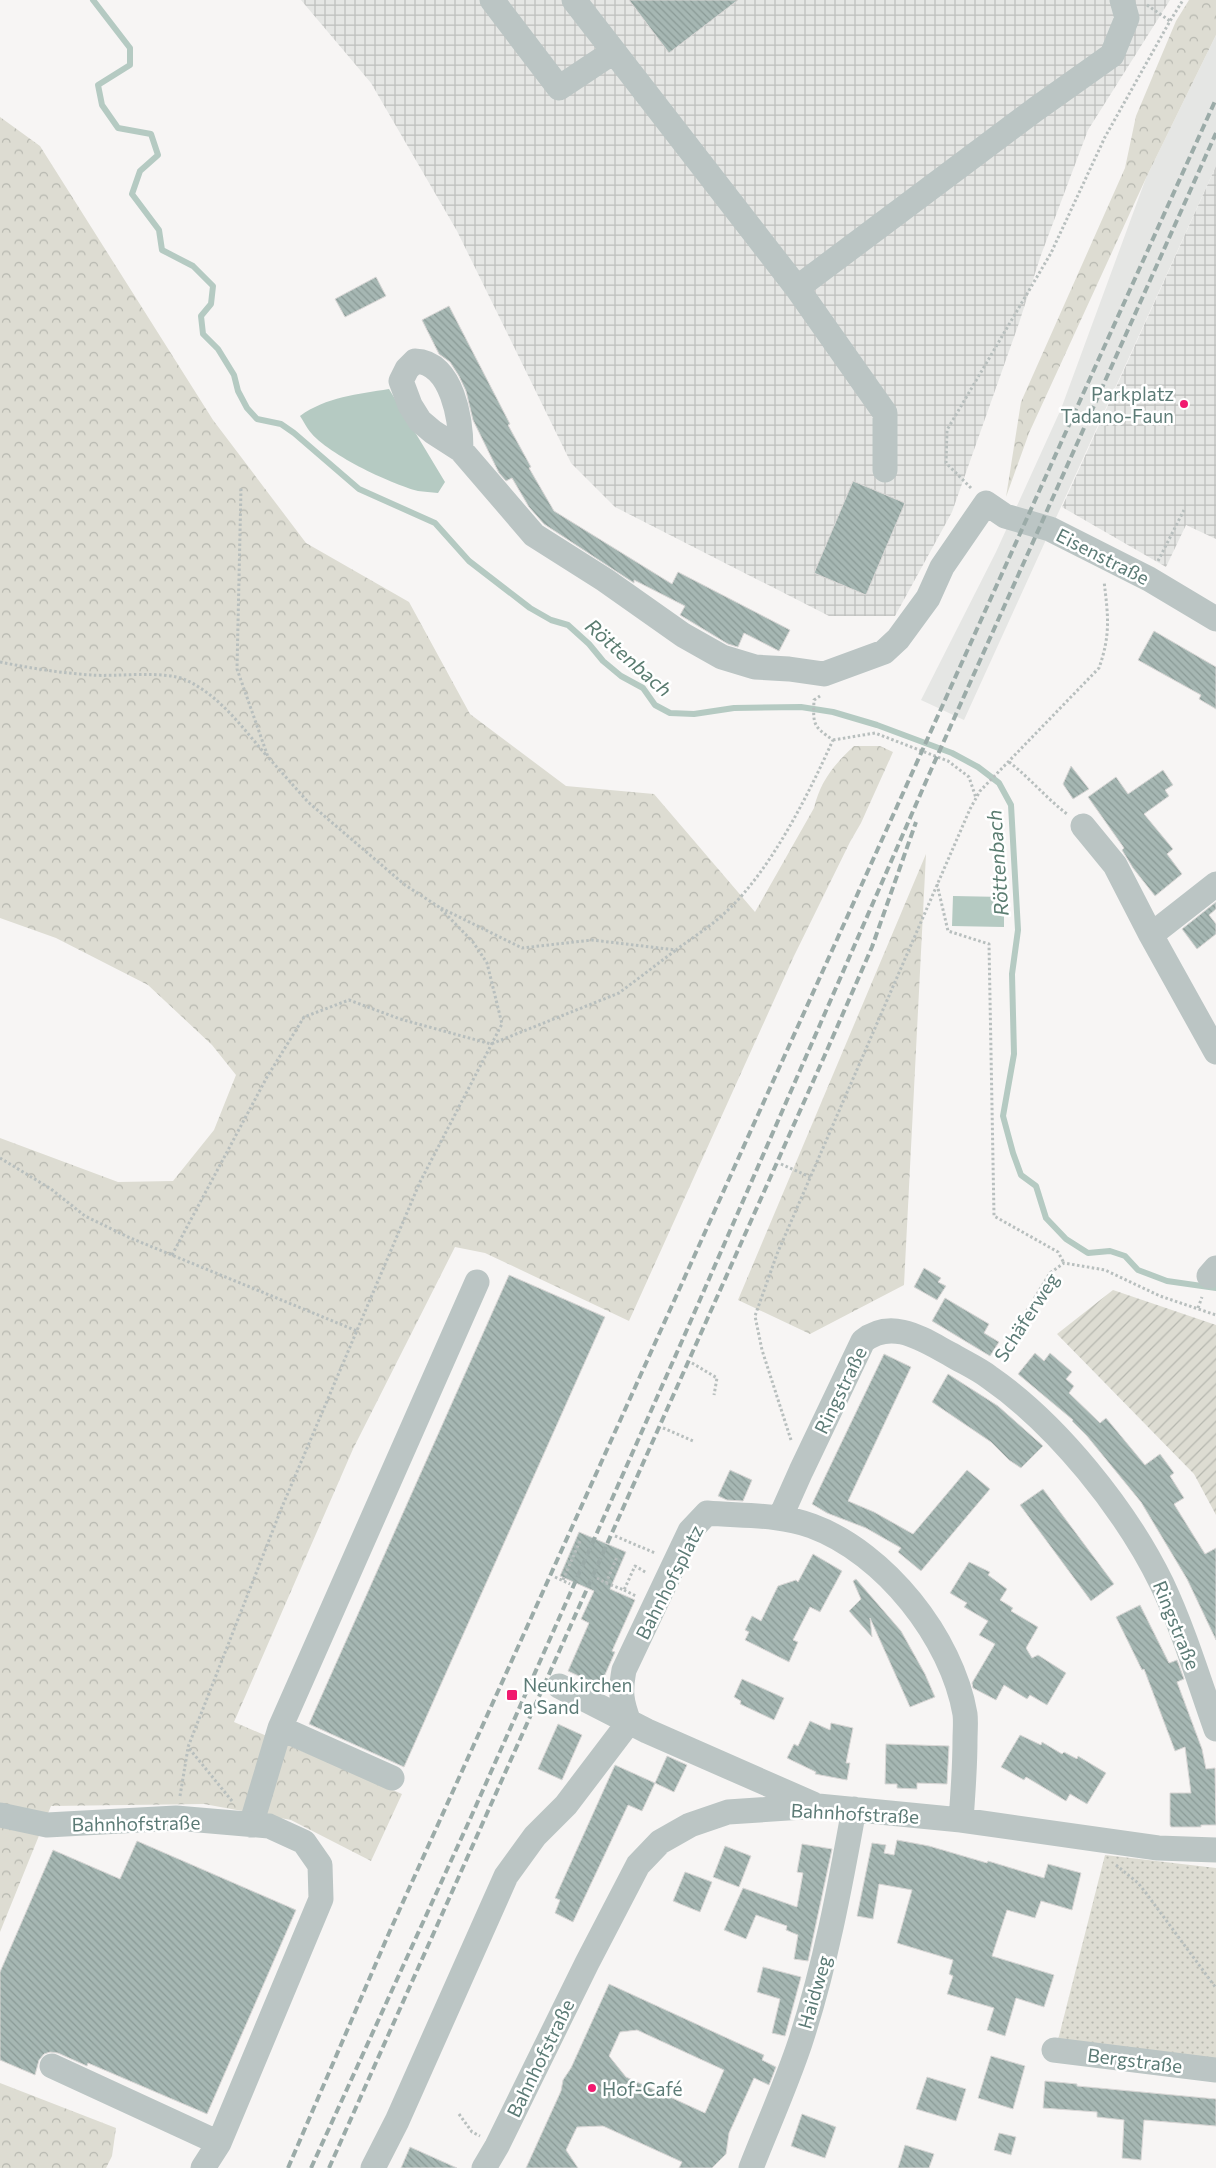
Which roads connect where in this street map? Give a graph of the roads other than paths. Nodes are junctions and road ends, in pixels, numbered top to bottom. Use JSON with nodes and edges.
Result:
{"nodes":[{"id":1,"x":492,"y":0,"type":"edge"},
{"id":2,"x":574,"y":0,"type":"edge"},
{"id":3,"x":1132,"y":0,"type":"edge"},
{"id":4,"x":614,"y":52,"type":"junction"},
{"id":5,"x":798,"y":288,"type":"junction"},
{"id":6,"x":461,"y":450,"type":"dead end"},
{"id":7,"x":885,"y":470,"type":"dead end"},
{"id":8,"x":1216,"y":619,"type":"edge"},
{"id":9,"x":1083,"y":826,"type":"road end"},
{"id":10,"x":1216,"y":884,"type":"edge"},
{"id":11,"x":1151,"y":935,"type":"junction"},
{"id":12,"x":1216,"y":1052,"type":"edge"},
{"id":13,"x":477,"y":1282,"type":"dead end"},
{"id":14,"x":780,"y":1518,"type":"junction"},
{"id":15,"x":559,"y":1686,"type":"dead end"},
{"id":16,"x":630,"y":1722,"type":"junction"},
{"id":17,"x":280,"y":1728,"type":"junction"},
{"id":18,"x":1216,"y":1729,"type":"edge"},
{"id":19,"x":392,"y":1778,"type":"dead end"},
{"id":20,"x":818,"y":1806,"type":"junction"},
{"id":21,"x":854,"y":1809,"type":"junction"},
{"id":22,"x":0,"y":1815,"type":"edge"},
{"id":23,"x":961,"y":1820,"type":"junction"},
{"id":24,"x":251,"y":1825,"type":"junction"},
{"id":25,"x":1216,"y":1850,"type":"edge"},
{"id":26,"x":1054,"y":2050,"type":"dead end"},
{"id":27,"x":52,"y":2066,"type":"dead end"},
{"id":28,"x":1216,"y":2070,"type":"edge"},
{"id":29,"x":219,"y":2143,"type":"junction"},
{"id":30,"x":203,"y":2168,"type":"edge"},
{"id":31,"x":373,"y":2168,"type":"edge"},
{"id":32,"x":484,"y":2168,"type":"edge"},
{"id":33,"x":751,"y":2168,"type":"edge"}],
"edges":[{"from":1,"to":4,"type":"street"},
{"from":2,"to":4,"type":"street"},
{"from":3,"to":5,"type":"street"},
{"from":4,"to":5,"type":"street"},
{"from":5,"to":7,"type":"street"},
{"from":6,"to":8,"type":"street","name":"Eisenstraße"},
{"from":9,"to":11,"type":"street"},
{"from":10,"to":11,"type":"street"},
{"from":11,"to":12,"type":"street"},
{"from":13,"to":17,"type":"street"},
{"from":14,"to":16,"type":"street","name":"Bahnhofsplatz"},
{"from":14,"to":18,"type":"street","name":"Ringstraße"},
{"from":14,"to":23,"type":"street"},
{"from":15,"to":16,"type":"street"},
{"from":16,"to":20,"type":"street"},
{"from":16,"to":31,"type":"street"},
{"from":17,"to":19,"type":"street"},
{"from":17,"to":24,"type":"street"},
{"from":20,"to":21,"type":"street","name":"Bahnhofstraße"},
{"from":20,"to":32,"type":"street","name":"Bahnhofstraße"},
{"from":21,"to":23,"type":"street","name":"Bahnhofstraße"},
{"from":21,"to":33,"type":"street","name":"Haidweg"},
{"from":22,"to":24,"type":"street","name":"Bahnhofstraße"},
{"from":23,"to":25,"type":"street","name":"Bahnhofstraße"},
{"from":24,"to":29,"type":"street","name":"Bahnhofstraße"},
{"from":26,"to":28,"type":"street","name":"Bergstraße"},
{"from":27,"to":29,"type":"street"},
{"from":29,"to":30,"type":"street","name":"Bahnhofstraße"}]}
